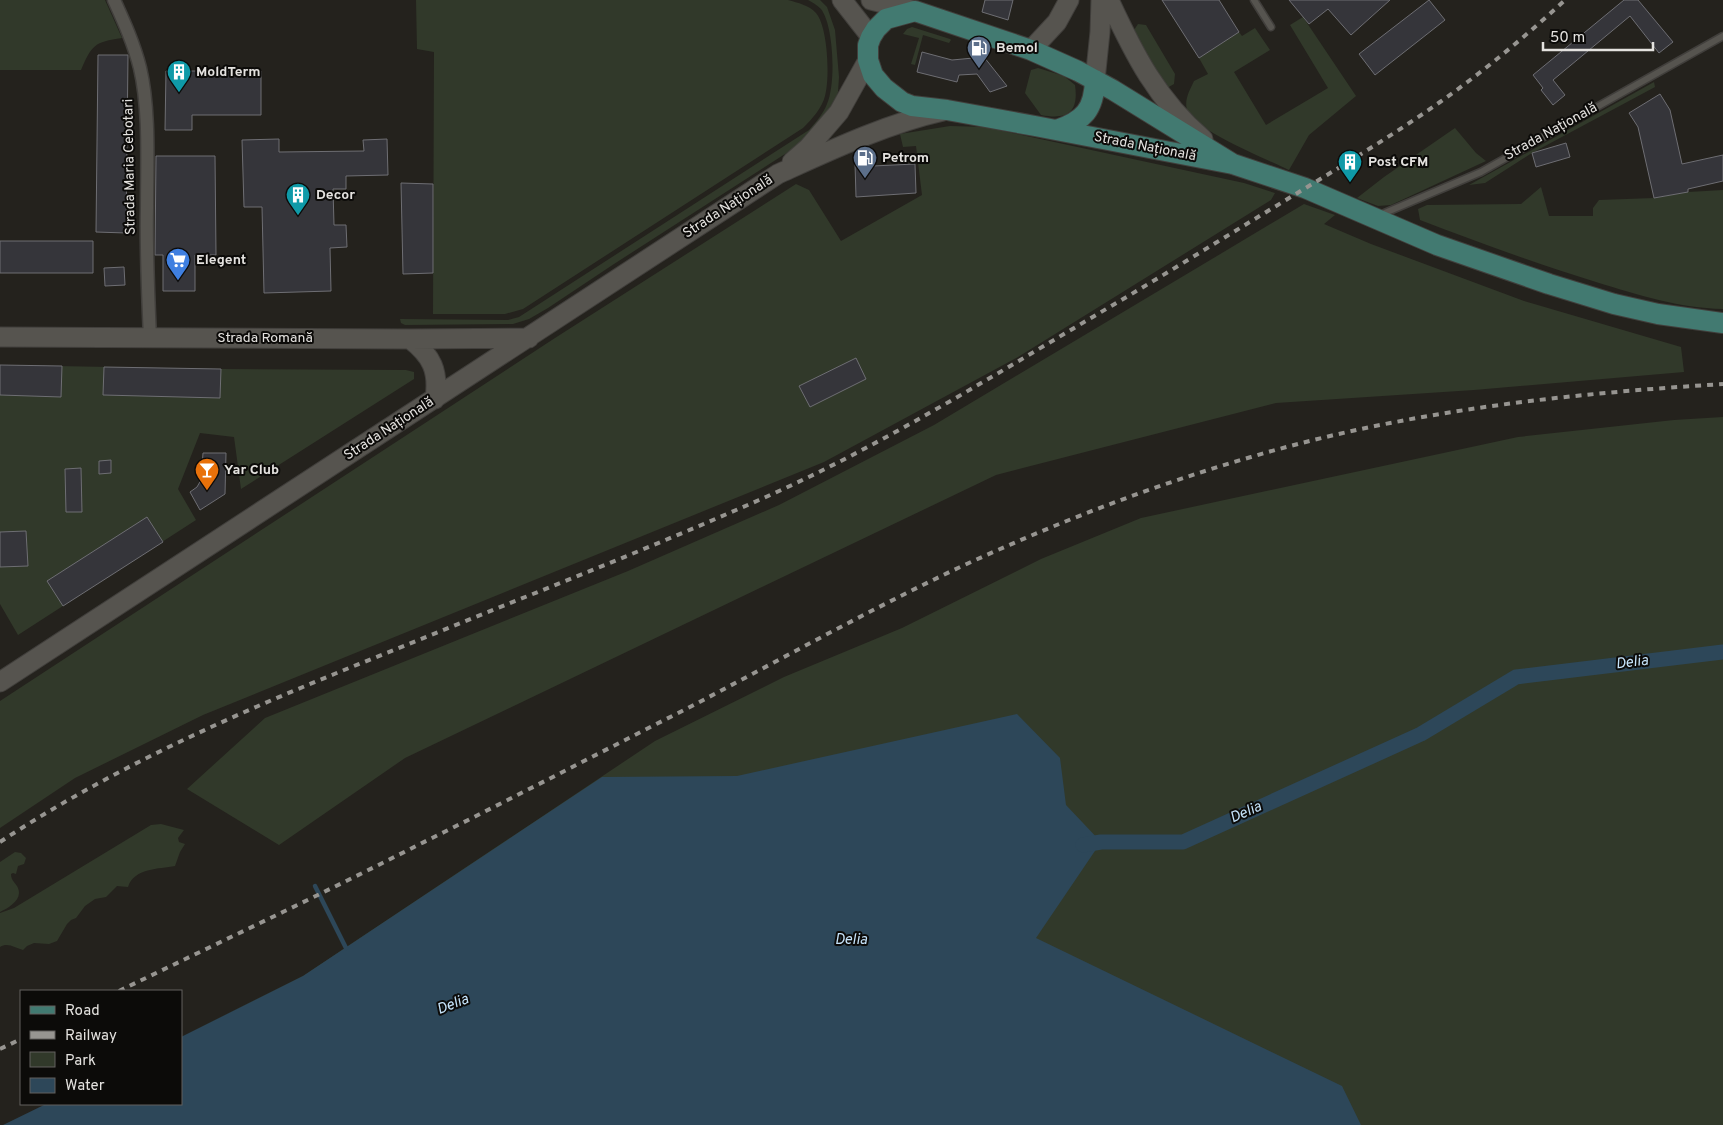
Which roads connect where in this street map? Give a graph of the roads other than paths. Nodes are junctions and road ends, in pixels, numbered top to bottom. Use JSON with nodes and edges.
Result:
{"nodes":[{"id":1,"x":114,"y":0,"type":"edge"},
{"id":2,"x":842,"y":0,"type":"edge"},
{"id":3,"x":870,"y":0,"type":"edge"},
{"id":4,"x":1069,"y":0,"type":"edge"},
{"id":5,"x":1101,"y":0,"type":"edge"},
{"id":6,"x":1109,"y":0,"type":"edge"},
{"id":7,"x":1254,"y":0,"type":"edge"},
{"id":8,"x":915,"y":11,"type":"junction"},
{"id":9,"x":1271,"y":27,"type":"dead end"},
{"id":10,"x":1723,"y":36,"type":"edge"},
{"id":11,"x":871,"y":37,"type":"junction"},
{"id":12,"x":1032,"y":50,"type":"junction"},
{"id":13,"x":868,"y":60,"type":"junction"},
{"id":14,"x":1095,"y":80,"type":"junction"},
{"id":15,"x":946,"y":110,"type":"junction"},
{"id":16,"x":1057,"y":130,"type":"junction"},
{"id":17,"x":1233,"y":164,"type":"junction"},
{"id":18,"x":778,"y":174,"type":"junction"},
{"id":19,"x":1374,"y":218,"type":"junction"},
{"id":20,"x":1723,"y":323,"type":"edge"},
{"id":21,"x":0,"y":337,"type":"edge"},
{"id":22,"x":150,"y":338,"type":"junction"},
{"id":23,"x":529,"y":338,"type":"junction"},
{"id":24,"x":410,"y":339,"type":"junction"},
{"id":25,"x":435,"y":398,"type":"junction"},
{"id":26,"x":0,"y":682,"type":"edge"}],
"edges":[{"from":1,"to":22,"type":"street","name":"Strada Maria Cebotari"},
{"from":2,"to":11,"type":"main road"},
{"from":3,"to":8,"type":"main road"},
{"from":4,"to":12,"type":"main road"},
{"from":5,"to":14,"type":"main road"},
{"from":6,"to":17,"type":"main road"},
{"from":7,"to":9,"type":"lane"},
{"from":8,"to":11,"type":"main road"},
{"from":8,"to":12,"type":"main road","name":"Strada Națională"},
{"from":10,"to":19,"type":"lane","name":"Strada Națională"},
{"from":11,"to":13,"type":"main road","name":"Strada Națională"},
{"from":12,"to":14,"type":"main road","name":"Strada Națională"},
{"from":13,"to":15,"type":"main road","name":"Strada Națională"},
{"from":13,"to":18,"type":"main road","name":"Strada Națională"},
{"from":14,"to":16,"type":"main road","name":"Strada Națională"},
{"from":14,"to":17,"type":"main road","name":"Strada Națională"},
{"from":15,"to":16,"type":"main road","name":"Strada Națională"},
{"from":15,"to":18,"type":"main road","name":"Strada Națională"},
{"from":16,"to":17,"type":"main road","name":"Strada Națională"},
{"from":17,"to":19,"type":"main road","name":"Strada Națională"},
{"from":18,"to":23,"type":"main road","name":"Strada Națională"},
{"from":19,"to":20,"type":"main road","name":"Strada Națională"},
{"from":21,"to":22,"type":"main road","name":"Strada Romană"},
{"from":22,"to":24,"type":"main road","name":"Strada Romană"},
{"from":23,"to":24,"type":"main road","name":"Strada Romană"},
{"from":23,"to":25,"type":"main road","name":"Strada Națională"},
{"from":24,"to":25,"type":"main road"},
{"from":25,"to":26,"type":"main road","name":"Strada Națională"}]}
